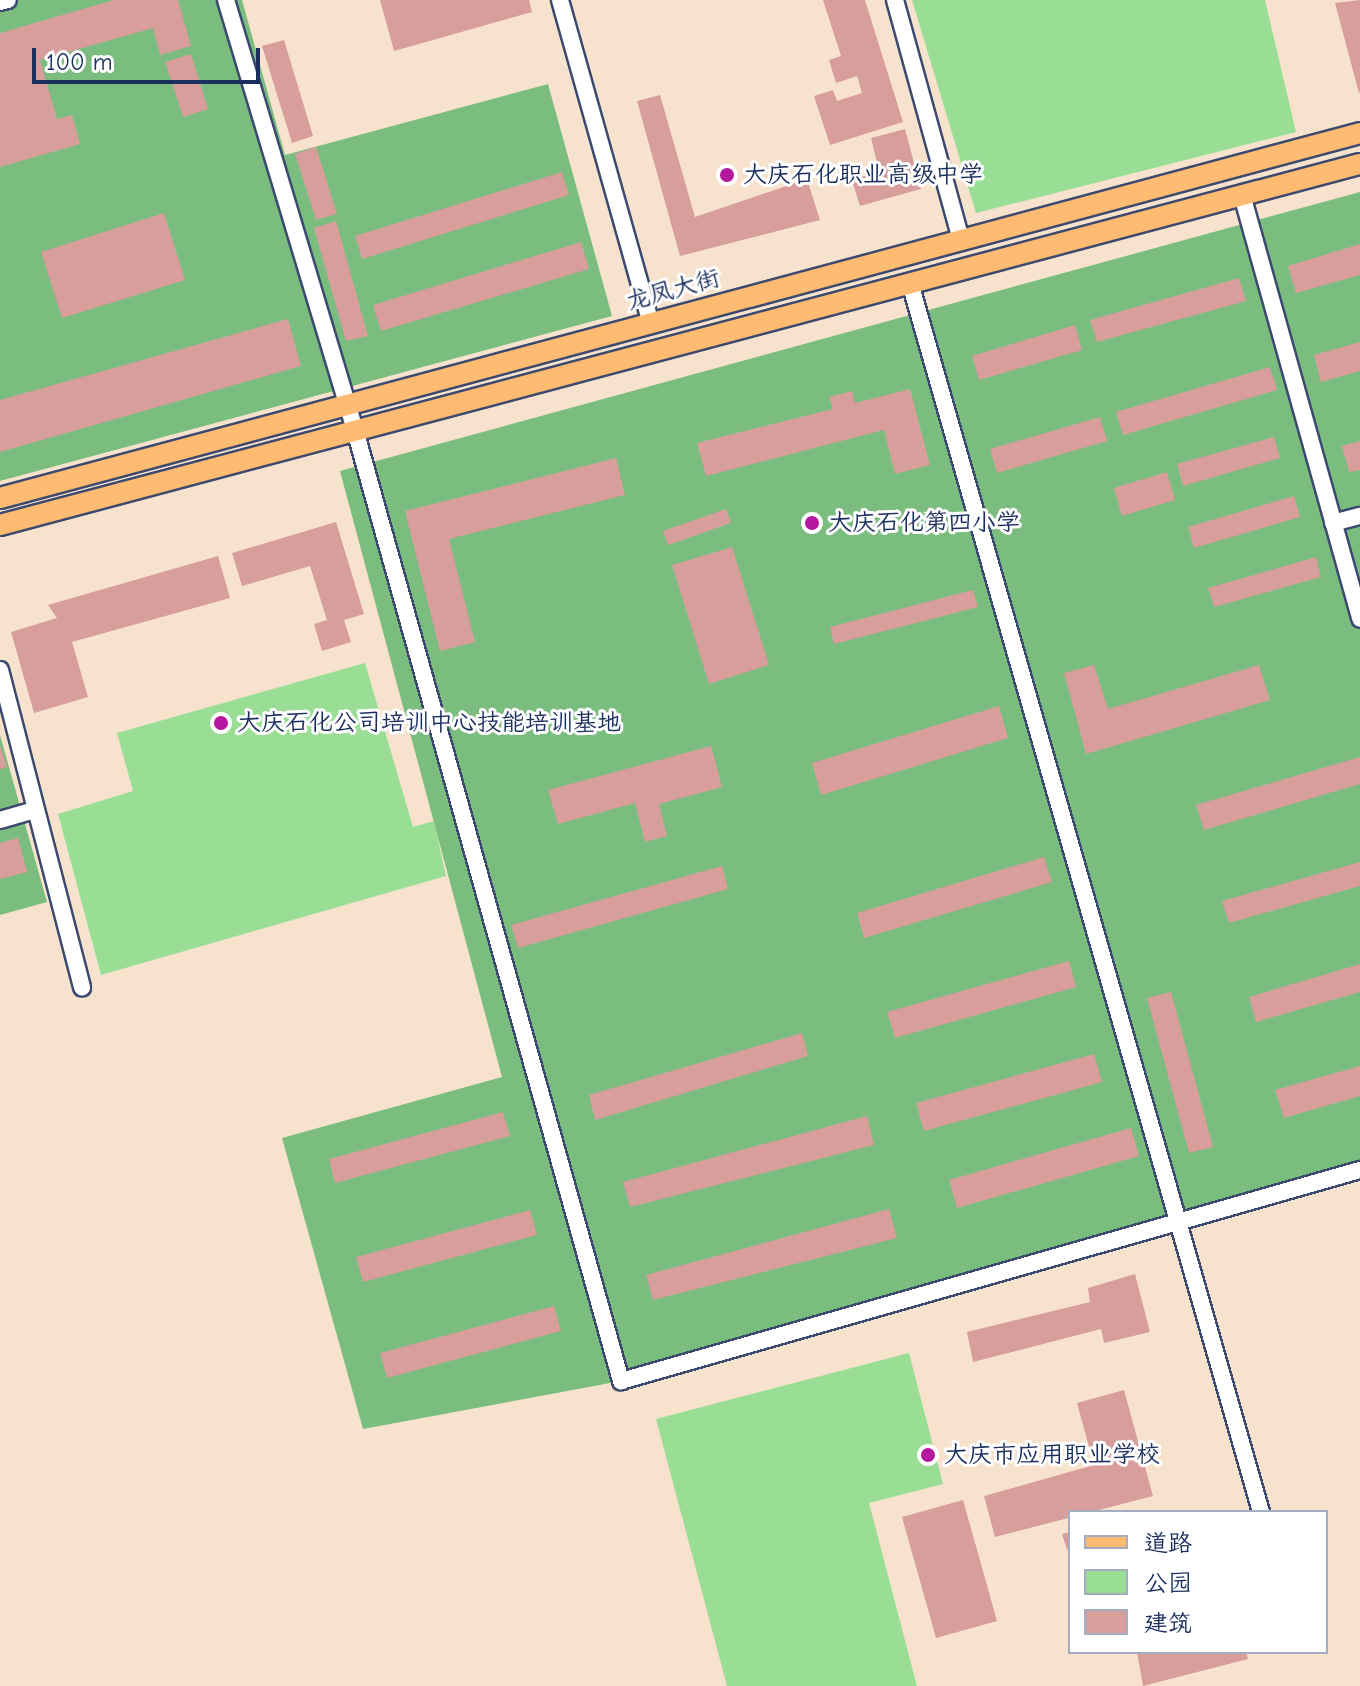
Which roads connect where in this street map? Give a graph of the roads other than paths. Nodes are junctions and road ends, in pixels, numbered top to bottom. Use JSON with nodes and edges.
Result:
{"nodes":[{"id":1,"x":8,"y":0,"type":"edge"},
{"id":2,"x":226,"y":0,"type":"edge"},
{"id":3,"x":560,"y":0,"type":"edge"},
{"id":4,"x":895,"y":0,"type":"edge"},
{"id":5,"x":0,"y":2,"type":"edge"},
{"id":6,"x":1360,"y":133,"type":"edge"},
{"id":7,"x":1360,"y":164,"type":"edge"},
{"id":8,"x":1242,"y":195,"type":"junction"},
{"id":9,"x":961,"y":239,"type":"junction"},
{"id":10,"x":910,"y":283,"type":"junction"},
{"id":11,"x":651,"y":323,"type":"junction"},
{"id":12,"x":345,"y":405,"type":"junction"},
{"id":13,"x":355,"y":430,"type":"junction"},
{"id":14,"x":0,"y":498,"type":"edge"},
{"id":15,"x":1360,"y":516,"type":"edge"},
{"id":16,"x":1333,"y":523,"type":"junction"},
{"id":17,"x":0,"y":525,"type":"edge"},
{"id":18,"x":1360,"y":619,"type":"edge"},
{"id":19,"x":0,"y":670,"type":"edge"},
{"id":20,"x":36,"y":810,"type":"junction"},
{"id":21,"x":0,"y":820,"type":"edge"},
{"id":22,"x":82,"y":988,"type":"dead end"},
{"id":23,"x":1360,"y":1170,"type":"edge"},
{"id":24,"x":1178,"y":1221,"type":"junction"},
{"id":25,"x":1260,"y":1510,"type":"edge"}],
"edges":[{"from":1,"to":5,"type":"street"},
{"from":2,"to":12,"type":"street"},
{"from":3,"to":11,"type":"street"},
{"from":4,"to":9,"type":"street"},
{"from":6,"to":9,"type":"main road","name":"龙凤大街"},
{"from":7,"to":8,"type":"main road"},
{"from":8,"to":10,"type":"main road"},
{"from":8,"to":16,"type":"street"},
{"from":9,"to":11,"type":"main road","name":"龙凤大街"},
{"from":10,"to":13,"type":"main road"},
{"from":10,"to":24,"type":"street"},
{"from":11,"to":12,"type":"main road","name":"龙凤大街"},
{"from":12,"to":13,"type":"street"},
{"from":12,"to":14,"type":"main road","name":"龙凤大街"},
{"from":13,"to":17,"type":"main road"},
{"from":13,"to":24,"type":"street"},
{"from":15,"to":16,"type":"street"},
{"from":16,"to":18,"type":"street"},
{"from":19,"to":20,"type":"street"},
{"from":20,"to":21,"type":"street"},
{"from":20,"to":22,"type":"street"},
{"from":23,"to":24,"type":"street"},
{"from":24,"to":25,"type":"street"}]}
